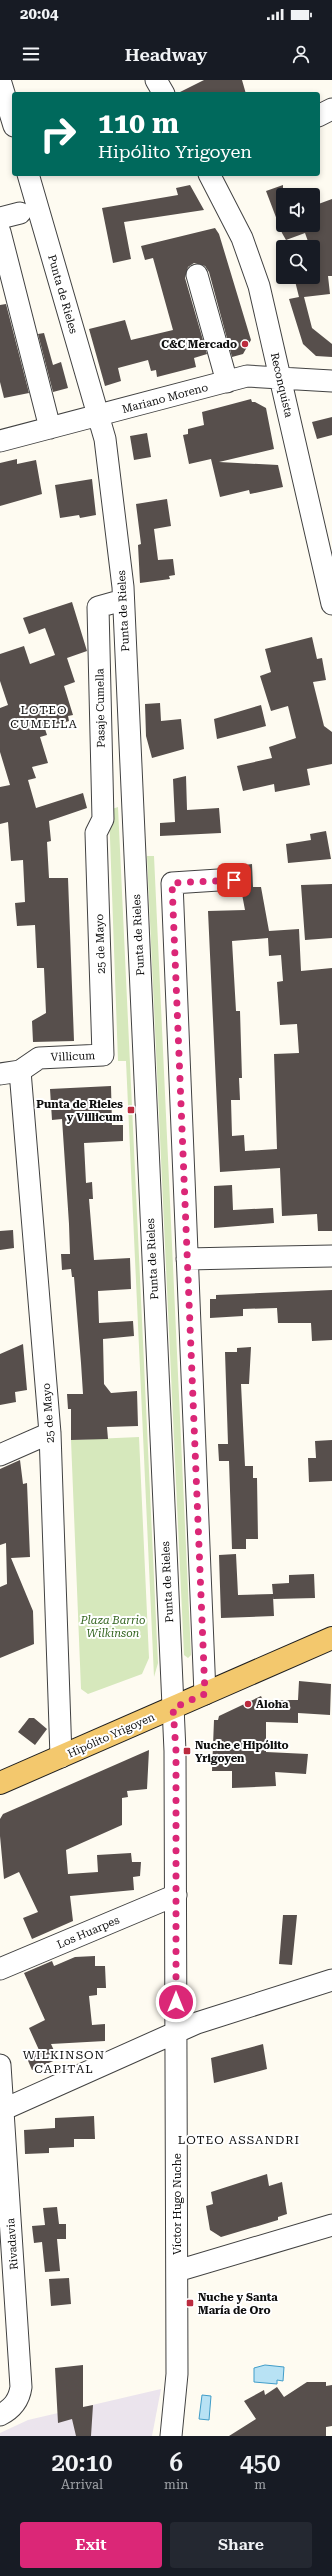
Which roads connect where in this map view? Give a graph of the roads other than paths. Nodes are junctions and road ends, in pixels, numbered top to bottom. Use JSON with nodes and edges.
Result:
{"nodes":[{"id":1,"x":0,"y":80,"type":"edge"},
{"id":2,"x":156,"y":80,"type":"edge"},
{"id":3,"x":163,"y":92,"type":"edge"},
{"id":4,"x":332,"y":109,"type":"edge"},
{"id":5,"x":320,"y":115,"type":"edge"},
{"id":6,"x":12,"y":119,"type":"edge"},
{"id":7,"x":29,"y":176,"type":"edge"},
{"id":8,"x":210,"y":176,"type":"edge"},
{"id":9,"x":20,"y":213,"type":"dead end"},
{"id":10,"x":0,"y":218,"type":"edge"},
{"id":11,"x":0,"y":232,"type":"edge"},
{"id":12,"x":197,"y":275,"type":"dead end"},
{"id":13,"x":280,"y":378,"type":"junction"},
{"id":14,"x":332,"y":381,"type":"edge"},
{"id":15,"x":227,"y":382,"type":"junction"},
{"id":16,"x":98,"y":416,"type":"junction"},
{"id":17,"x":50,"y":428,"type":"junction"},
{"id":18,"x":0,"y":441,"type":"edge"},
{"id":19,"x":123,"y":600,"type":"junction"},
{"id":20,"x":332,"y":604,"type":"edge"},
{"id":21,"x":96,"y":833,"type":"joint"},
{"id":22,"x":234,"y":880,"type":"dead end"},
{"id":23,"x":103,"y":1055,"type":"joint"},
{"id":24,"x":10,"y":1072,"type":"edge"},
{"id":25,"x":332,"y":1256,"type":"edge"},
{"id":26,"x":187,"y":1259,"type":"junction"},
{"id":27,"x":50,"y":1433,"type":"junction"},
{"id":28,"x":0,"y":1455,"type":"edge"},
{"id":29,"x":332,"y":1638,"type":"edge"},
{"id":30,"x":205,"y":1694,"type":"junction"},
{"id":31,"x":173,"y":1708,"type":"junction"},
{"id":32,"x":61,"y":1757,"type":"junction"},
{"id":33,"x":0,"y":1784,"type":"edge"},
{"id":34,"x":176,"y":1895,"type":"junction"},
{"id":35,"x":0,"y":1969,"type":"edge"},
{"id":36,"x":332,"y":1980,"type":"edge"},
{"id":37,"x":176,"y":2033,"type":"junction"},
{"id":38,"x":0,"y":2065,"type":"edge"},
{"id":39,"x":2,"y":2111,"type":"edge"},
{"id":40,"x":332,"y":2225,"type":"edge"},
{"id":41,"x":177,"y":2271,"type":"junction"},
{"id":42,"x":0,"y":2415,"type":"edge"},
{"id":43,"x":171,"y":2436,"type":"edge"}],
"edges":[{"from":1,"to":6,"type":"street"},
{"from":2,"to":3,"type":"street"},
{"from":4,"to":5,"type":"street"},
{"from":7,"to":16,"type":"street","name":"Punta de Rieles"},
{"from":8,"to":13,"type":"street","name":"Reconquista"},
{"from":9,"to":10,"type":"street"},
{"from":11,"to":17,"type":"street"},
{"from":12,"to":15,"type":"street"},
{"from":13,"to":14,"type":"street","name":"Mariano Moreno"},
{"from":13,"to":15,"type":"street","name":"Mariano Moreno"},
{"from":13,"to":20,"type":"street","name":"Reconquista"},
{"from":15,"to":16,"type":"street","name":"Mariano Moreno"},
{"from":16,"to":17,"type":"street","name":"Mariano Moreno"},
{"from":16,"to":19,"type":"street","name":"Punta de Rieles"},
{"from":17,"to":18,"type":"street","name":"Mariano Moreno"},
{"from":19,"to":21,"type":"street","name":"Pasaje Cumella"},
{"from":19,"to":31,"type":"street","name":"Punta de Rieles"},
{"from":21,"to":23,"type":"street","name":"25 de Mayo"},
{"from":22,"to":26,"type":"street"},
{"from":23,"to":24,"type":"street","name":"Villicum"},
{"from":24,"to":27,"type":"street","name":"25 de Mayo"},
{"from":25,"to":26,"type":"street"},
{"from":26,"to":30,"type":"street"},
{"from":27,"to":28,"type":"street"},
{"from":27,"to":32,"type":"street","name":"25 de Mayo"},
{"from":29,"to":30,"type":"main road","name":"Hipólito Yrigoyen"},
{"from":30,"to":31,"type":"main road","name":"Hipólito Yrigoyen"},
{"from":31,"to":32,"type":"main road","name":"Hipólito Yrigoyen"},
{"from":31,"to":34,"type":"street","name":"Víctor Hugo Nuche"},
{"from":32,"to":33,"type":"main road","name":"Hipólito Yrigoyen"},
{"from":34,"to":35,"type":"street","name":"Los Huarpes"},
{"from":34,"to":37,"type":"street","name":"Víctor Hugo Nuche"},
{"from":36,"to":37,"type":"street"},
{"from":37,"to":39,"type":"street"},
{"from":37,"to":41,"type":"street","name":"Víctor Hugo Nuche"},
{"from":38,"to":39,"type":"street","name":"Rivadavia"},
{"from":39,"to":42,"type":"street","name":"Rivadavia"},
{"from":40,"to":41,"type":"street"},
{"from":41,"to":43,"type":"street","name":"Víctor Hugo Nuche"}]}
